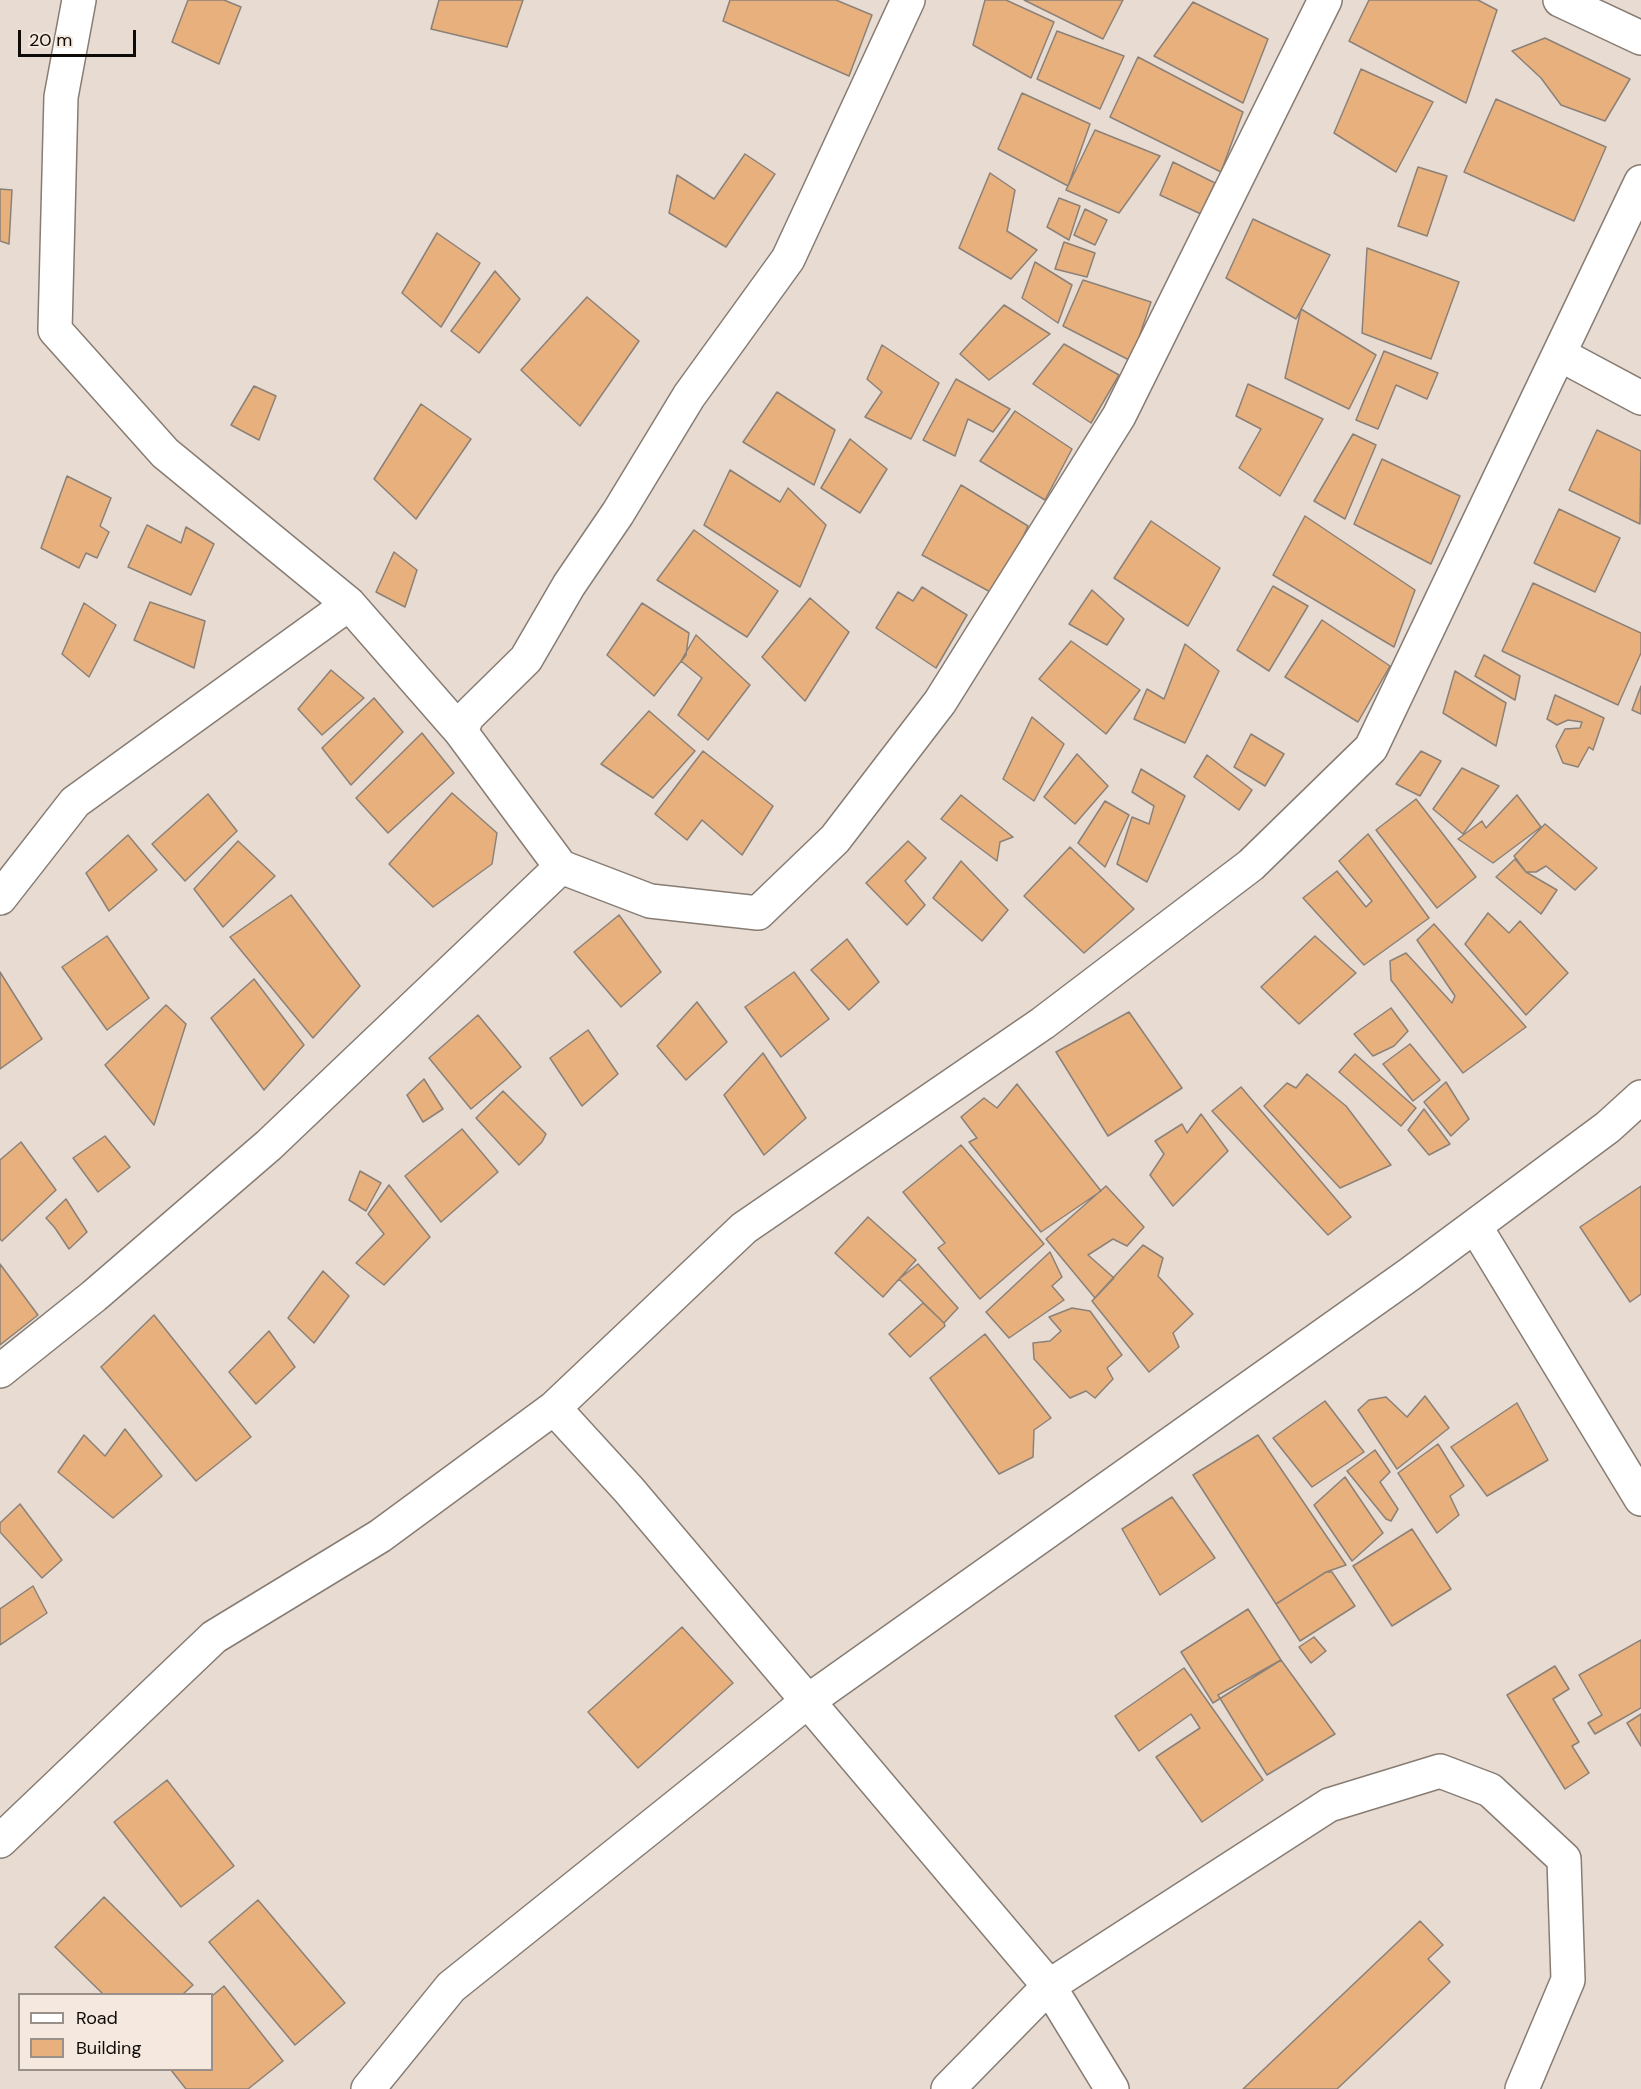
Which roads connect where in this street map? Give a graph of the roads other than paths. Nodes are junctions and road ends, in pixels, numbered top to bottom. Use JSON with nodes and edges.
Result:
{"nodes":[{"id":1,"x":79,"y":0,"type":"edge"},
{"id":2,"x":908,"y":0,"type":"edge"},
{"id":3,"x":1325,"y":0,"type":"edge"},
{"id":4,"x":1560,"y":0,"type":"edge"},
{"id":5,"x":1641,"y":38,"type":"edge"},
{"id":6,"x":1641,"y":182,"type":"edge"},
{"id":7,"x":1559,"y":354,"type":"junction"},
{"id":8,"x":1641,"y":398,"type":"edge"},
{"id":9,"x":349,"y":604,"type":"junction"},
{"id":10,"x":461,"y":732,"type":"junction"},
{"id":11,"x":561,"y":867,"type":"junction"},
{"id":12,"x":0,"y":898,"type":"edge"},
{"id":13,"x":1641,"y":1097,"type":"edge"},
{"id":14,"x":1475,"y":1226,"type":"junction"},
{"id":15,"x":0,"y":1371,"type":"edge"},
{"id":16,"x":554,"y":1408,"type":"junction"},
{"id":17,"x":1641,"y":1499,"type":"edge"},
{"id":18,"x":808,"y":1701,"type":"junction"},
{"id":19,"x":0,"y":1840,"type":"edge"},
{"id":20,"x":1050,"y":1986,"type":"junction"},
{"id":21,"x":368,"y":2089,"type":"edge"},
{"id":22,"x":948,"y":2089,"type":"edge"},
{"id":23,"x":1112,"y":2089,"type":"edge"},
{"id":24,"x":1522,"y":2089,"type":"edge"}],
"edges":[{"from":1,"to":9,"type":"street"},
{"from":2,"to":10,"type":"street"},
{"from":3,"to":11,"type":"street"},
{"from":4,"to":5,"type":"street"},
{"from":6,"to":7,"type":"street"},
{"from":7,"to":8,"type":"street"},
{"from":7,"to":16,"type":"street"},
{"from":9,"to":10,"type":"street"},
{"from":9,"to":12,"type":"street"},
{"from":10,"to":11,"type":"street"},
{"from":11,"to":15,"type":"street"},
{"from":13,"to":14,"type":"street"},
{"from":14,"to":17,"type":"street"},
{"from":14,"to":18,"type":"street"},
{"from":16,"to":18,"type":"street"},
{"from":16,"to":19,"type":"street"},
{"from":18,"to":20,"type":"street"},
{"from":18,"to":21,"type":"street"},
{"from":20,"to":22,"type":"street"},
{"from":20,"to":23,"type":"street"},
{"from":20,"to":24,"type":"street"}]}
